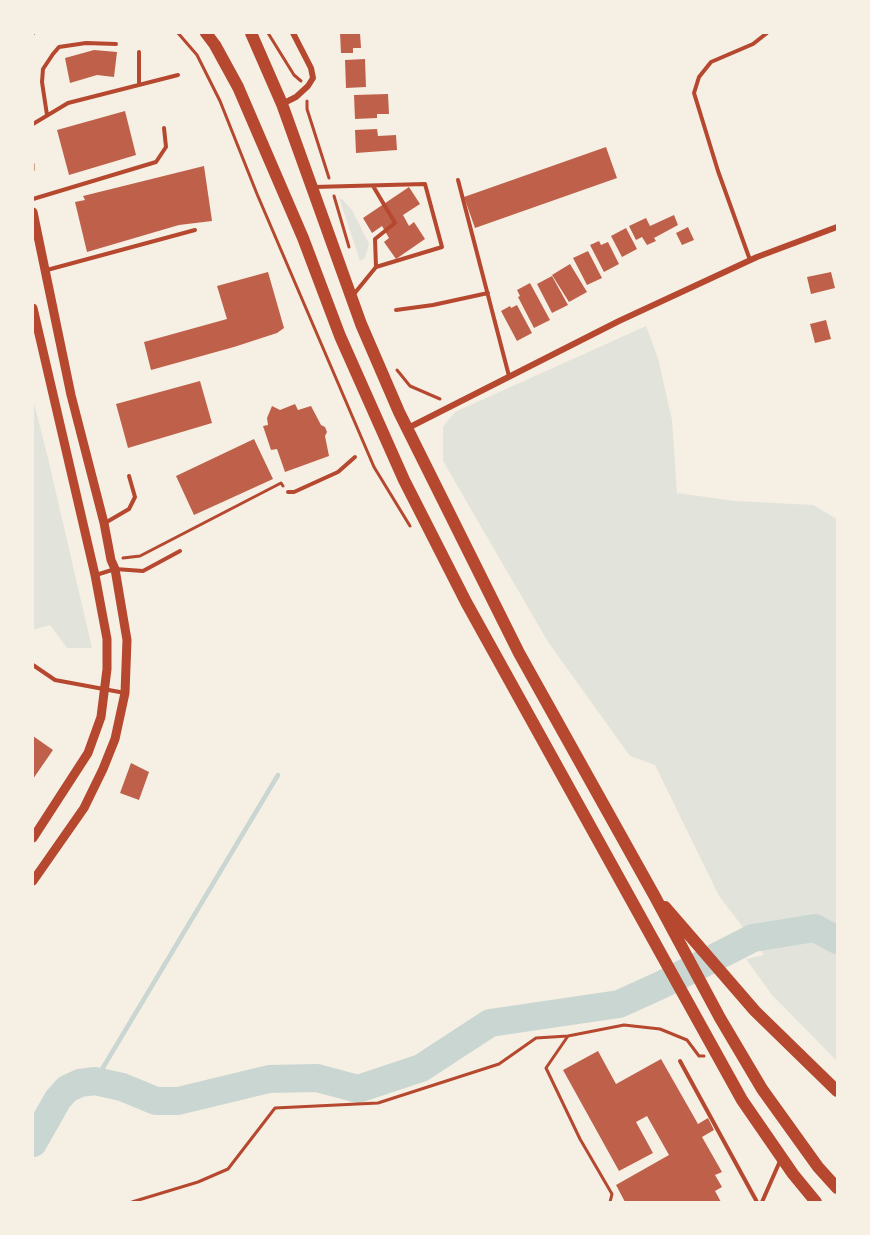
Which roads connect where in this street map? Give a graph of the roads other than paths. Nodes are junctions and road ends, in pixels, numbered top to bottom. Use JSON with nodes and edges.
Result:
{"nodes":[{"id":1,"x":206,"y":33,"type":"edge"},
{"id":2,"x":250,"y":33,"type":"edge"},
{"id":3,"x":293,"y":33,"type":"edge"},
{"id":4,"x":767,"y":33,"type":"edge"},
{"id":5,"x":116,"y":44,"type":"dead end"},
{"id":6,"x":139,"y":52,"type":"dead end"},
{"id":7,"x":178,"y":75,"type":"dead end"},
{"id":8,"x":140,"y":83,"type":"junction"},
{"id":9,"x":282,"y":104,"type":"junction"},
{"id":10,"x":47,"y":115,"type":"junction"},
{"id":11,"x":33,"y":124,"type":"edge"},
{"id":12,"x":164,"y":128,"type":"dead end"},
{"id":13,"x":458,"y":180,"type":"dead end"},
{"id":14,"x":372,"y":185,"type":"junction"},
{"id":15,"x":311,"y":187,"type":"junction"},
{"id":16,"x":33,"y":199,"type":"edge"},
{"id":17,"x":33,"y":212,"type":"edge"},
{"id":18,"x":837,"y":227,"type":"edge"},
{"id":19,"x":195,"y":230,"type":"dead end"},
{"id":20,"x":750,"y":260,"type":"junction"},
{"id":21,"x":376,"y":267,"type":"junction"},
{"id":22,"x":46,"y":271,"type":"junction"},
{"id":23,"x":488,"y":293,"type":"junction"},
{"id":24,"x":351,"y":297,"type":"junction"},
{"id":25,"x":33,"y":308,"type":"edge"},
{"id":26,"x":396,"y":310,"type":"dead end"},
{"id":27,"x":510,"y":376,"type":"junction"},
{"id":28,"x":406,"y":429,"type":"junction"},
{"id":29,"x":355,"y":457,"type":"dead end"},
{"id":30,"x":129,"y":476,"type":"dead end"},
{"id":31,"x":288,"y":492,"type":"road end"},
{"id":32,"x":104,"y":523,"type":"junction"},
{"id":33,"x":180,"y":551,"type":"dead end"},
{"id":34,"x":113,"y":565,"type":"junction"},
{"id":35,"x":95,"y":575,"type":"junction"},
{"id":36,"x":33,"y":665,"type":"edge"},
{"id":37,"x":106,"y":688,"type":"junction"},
{"id":38,"x":125,"y":693,"type":"junction"},
{"id":39,"x":33,"y":838,"type":"edge"},
{"id":40,"x":33,"y":881,"type":"edge"},
{"id":41,"x":671,"y":919,"type":"junction"},
{"id":42,"x":680,"y":1060,"type":"dead end"},
{"id":43,"x":837,"y":1091,"type":"edge"},
{"id":44,"x":782,"y":1157,"type":"junction"},
{"id":45,"x":837,"y":1188,"type":"edge"},
{"id":46,"x":757,"y":1202,"type":"edge"},
{"id":47,"x":762,"y":1202,"type":"edge"},
{"id":48,"x":816,"y":1202,"type":"edge"}],
"edges":[{"from":1,"to":44,"type":"highway"},
{"from":2,"to":9,"type":"highway"},
{"from":3,"to":9,"type":"street"},
{"from":4,"to":20,"type":"lane"},
{"from":5,"to":10,"type":"lane"},
{"from":6,"to":8,"type":"lane"},
{"from":7,"to":8,"type":"lane"},
{"from":8,"to":10,"type":"lane"},
{"from":9,"to":15,"type":"highway"},
{"from":10,"to":11,"type":"lane"},
{"from":12,"to":16,"type":"lane"},
{"from":13,"to":23,"type":"lane"},
{"from":14,"to":15,"type":"lane"},
{"from":14,"to":21,"type":"lane"},
{"from":14,"to":21,"type":"lane"},
{"from":15,"to":24,"type":"highway"},
{"from":17,"to":22,"type":"street"},
{"from":18,"to":20,"type":"street"},
{"from":19,"to":22,"type":"lane"},
{"from":20,"to":27,"type":"street"},
{"from":21,"to":24,"type":"lane"},
{"from":22,"to":32,"type":"street"},
{"from":23,"to":26,"type":"lane"},
{"from":23,"to":27,"type":"lane"},
{"from":24,"to":28,"type":"highway"},
{"from":25,"to":35,"type":"street"},
{"from":27,"to":28,"type":"street"},
{"from":28,"to":41,"type":"highway"},
{"from":29,"to":31,"type":"lane"},
{"from":30,"to":32,"type":"lane"},
{"from":32,"to":34,"type":"street"},
{"from":33,"to":34,"type":"lane"},
{"from":34,"to":35,"type":"lane"},
{"from":34,"to":38,"type":"street"},
{"from":35,"to":37,"type":"street"},
{"from":36,"to":37,"type":"lane"},
{"from":37,"to":38,"type":"lane"},
{"from":37,"to":39,"type":"street"},
{"from":38,"to":40,"type":"street"},
{"from":41,"to":43,"type":"highway"},
{"from":41,"to":45,"type":"highway"},
{"from":42,"to":46,"type":"lane"},
{"from":44,"to":47,"type":"lane"},
{"from":44,"to":48,"type":"highway"}]}
